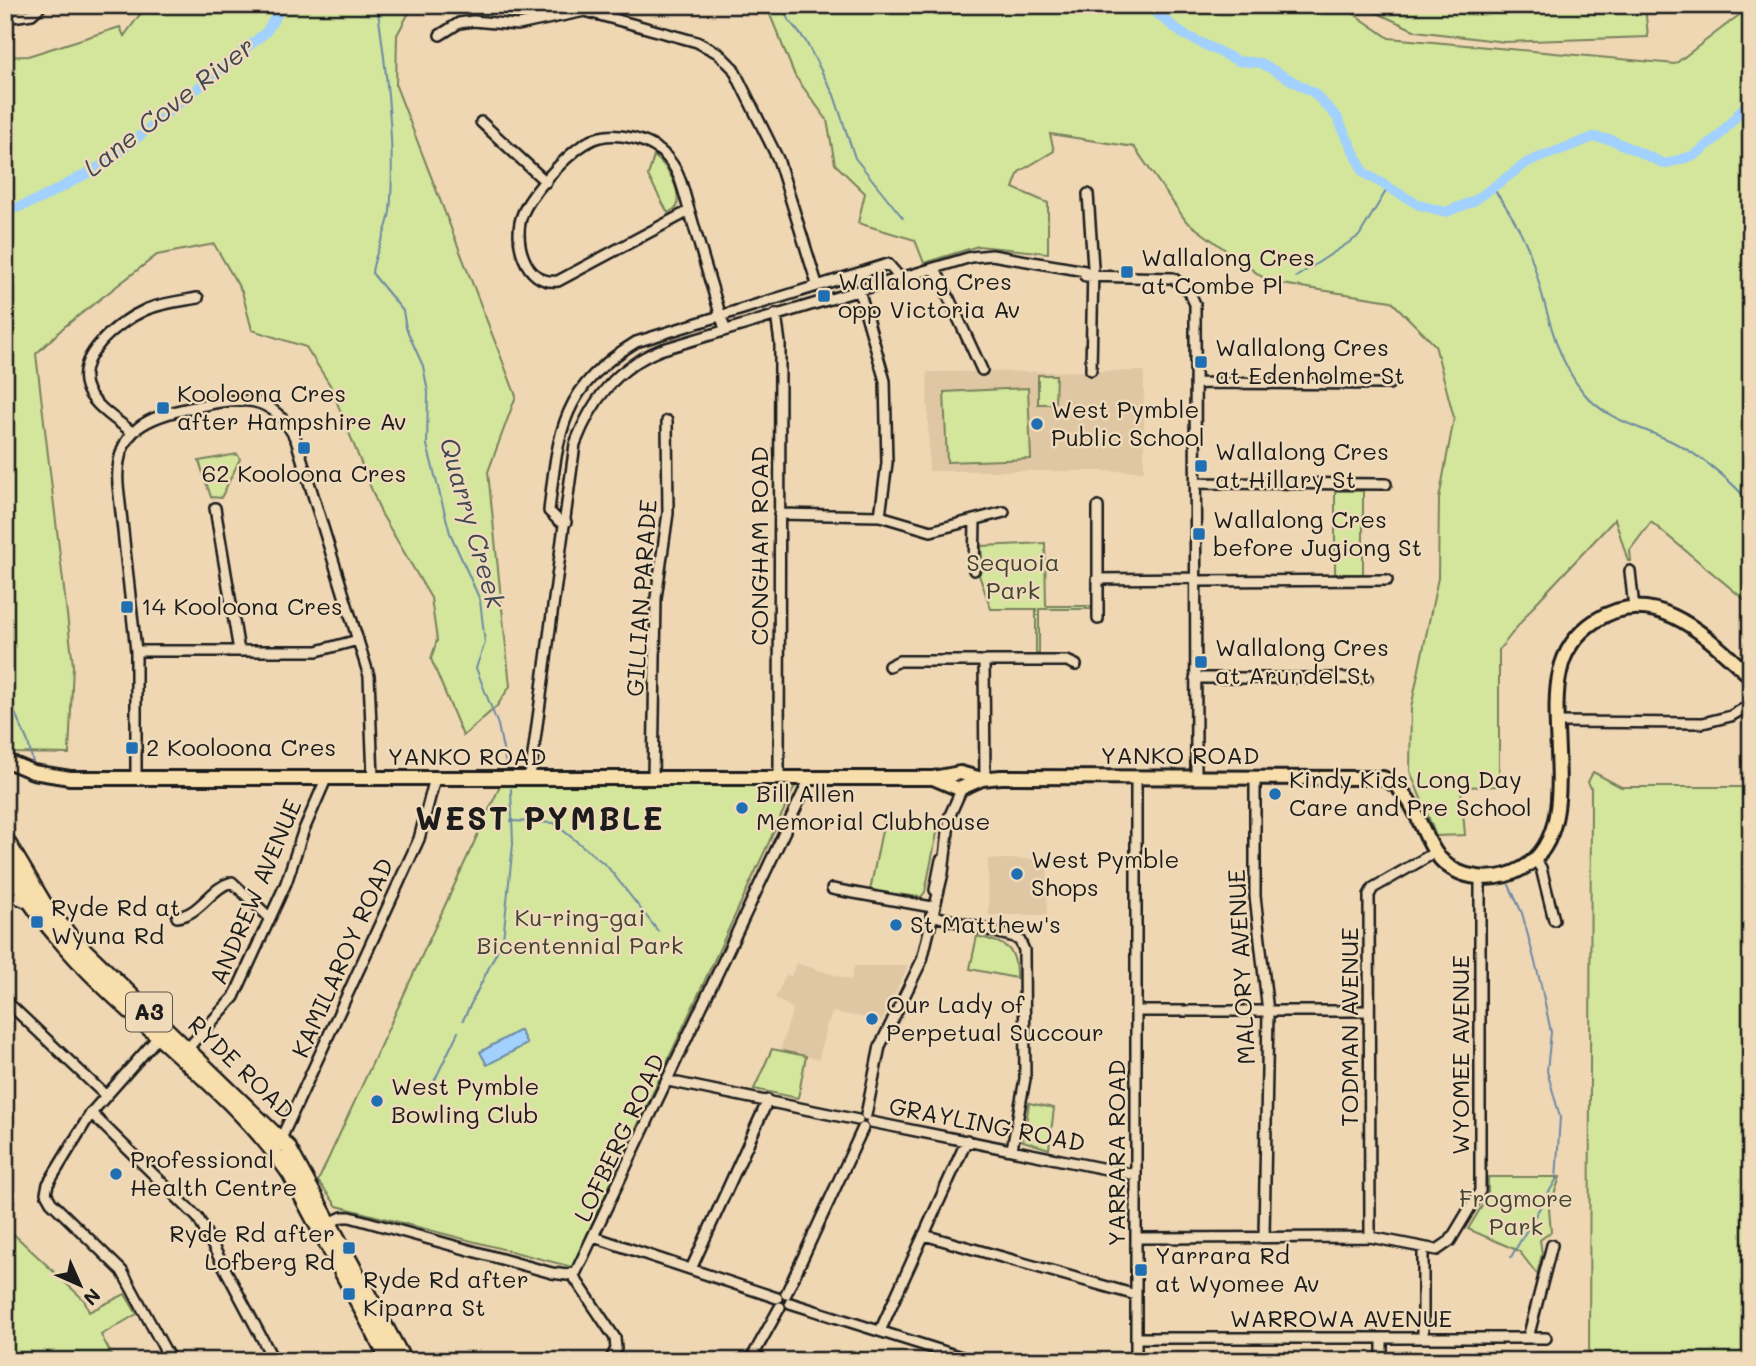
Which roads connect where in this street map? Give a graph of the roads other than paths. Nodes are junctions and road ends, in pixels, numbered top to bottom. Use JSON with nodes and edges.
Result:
{"nodes":[{"id":1,"x":42,"y":5,"type":"edge"},
{"id":2,"x":5,"y":18,"type":"edge"},
{"id":3,"x":440,"y":35,"type":"dead end"},
{"id":4,"x":481,"y":121,"type":"dead end"},
{"id":5,"x":546,"y":182,"type":"junction"},
{"id":6,"x":1088,"y":194,"type":"dead end"},
{"id":7,"x":689,"y":211,"type":"junction"},
{"id":8,"x":935,"y":268,"type":"junction"},
{"id":9,"x":1090,"y":275,"type":"junction"},
{"id":10,"x":900,"y":278,"type":"junction"},
{"id":11,"x":817,"y":284,"type":"junction"},
{"id":12,"x":859,"y":290,"type":"junction"},
{"id":13,"x":198,"y":298,"type":"dead end"},
{"id":14,"x":720,"y":313,"type":"junction"},
{"id":15,"x":776,"y":314,"type":"junction"},
{"id":16,"x":725,"y":329,"type":"junction"},
{"id":17,"x":982,"y":370,"type":"dead end"},
{"id":18,"x":1091,"y":370,"type":"dead end"},
{"id":19,"x":1195,"y":383,"type":"junction"},
{"id":20,"x":1389,"y":384,"type":"dead end"},
{"id":21,"x":667,"y":421,"type":"dead end"},
{"id":22,"x":132,"y":432,"type":"junction"},
{"id":23,"x":1195,"y":483,"type":"junction"},
{"id":24,"x":1386,"y":485,"type":"dead end"},
{"id":25,"x":1098,"y":507,"type":"dead end"},
{"id":26,"x":215,"y":508,"type":"dead end"},
{"id":27,"x":1004,"y":512,"type":"dead end"},
{"id":28,"x":779,"y":514,"type":"junction"},
{"id":29,"x":880,"y":516,"type":"junction"},
{"id":30,"x":975,"y":520,"type":"junction"},
{"id":31,"x":566,"y":522,"type":"junction"},
{"id":32,"x":974,"y":570,"type":"dead end"},
{"id":33,"x":1630,"y":571,"type":"dead end"},
{"id":34,"x":1097,"y":579,"type":"junction"},
{"id":35,"x":1195,"y":580,"type":"junction"},
{"id":36,"x":1387,"y":580,"type":"dead end"},
{"id":37,"x":1634,"y":608,"type":"junction"},
{"id":38,"x":1098,"y":619,"type":"dead end"},
{"id":39,"x":358,"y":640,"type":"junction"},
{"id":40,"x":136,"y":651,"type":"junction"},
{"id":41,"x":239,"y":651,"type":"junction"},
{"id":42,"x":984,"y":661,"type":"junction"},
{"id":43,"x":1076,"y":665,"type":"dead end"},
{"id":44,"x":889,"y":666,"type":"dead end"},
{"id":45,"x":1751,"y":677,"type":"edge"},
{"id":46,"x":1195,"y":678,"type":"junction"},
{"id":47,"x":1367,"y":678,"type":"dead end"},
{"id":48,"x":1751,"y":704,"type":"edge"},
{"id":49,"x":1557,"y":722,"type":"junction"},
{"id":50,"x":5,"y":760,"type":"edge"},
{"id":51,"x":530,"y":777,"type":"junction"},
{"id":52,"x":779,"y":777,"type":"junction"},
{"id":53,"x":1255,"y":777,"type":"junction"},
{"id":54,"x":373,"y":778,"type":"junction"},
{"id":55,"x":435,"y":778,"type":"junction"},
{"id":56,"x":653,"y":778,"type":"junction"},
{"id":57,"x":810,"y":778,"type":"junction"},
{"id":58,"x":1136,"y":778,"type":"junction"},
{"id":59,"x":1196,"y":778,"type":"junction"},
{"id":60,"x":136,"y":779,"type":"junction"},
{"id":61,"x":326,"y":779,"type":"junction"},
{"id":62,"x":984,"y":779,"type":"junction"},
{"id":63,"x":958,"y":782,"type":"junction"},
{"id":64,"x":5,"y":838,"type":"edge"},
{"id":65,"x":1434,"y":853,"type":"junction"},
{"id":66,"x":1535,"y":860,"type":"junction"},
{"id":67,"x":5,"y":862,"type":"edge"},
{"id":68,"x":1480,"y":877,"type":"junction"},
{"id":69,"x":14,"y":881,"type":"edge"},
{"id":70,"x":832,"y":889,"type":"dead end"},
{"id":71,"x":5,"y":893,"type":"edge"},
{"id":72,"x":32,"y":906,"type":"junction"},
{"id":73,"x":932,"y":911,"type":"junction"},
{"id":74,"x":177,"y":917,"type":"dead end"},
{"id":75,"x":270,"y":918,"type":"junction"},
{"id":76,"x":1554,"y":920,"type":"dead end"},
{"id":77,"x":5,"y":1000,"type":"edge"},
{"id":78,"x":1136,"y":1011,"type":"junction"},
{"id":79,"x":1268,"y":1012,"type":"junction"},
{"id":80,"x":1369,"y":1012,"type":"junction"},
{"id":81,"x":159,"y":1036,"type":"junction"},
{"id":82,"x":188,"y":1048,"type":"junction"},
{"id":83,"x":668,"y":1081,"type":"junction"},
{"id":84,"x":105,"y":1096,"type":"junction"},
{"id":85,"x":768,"y":1100,"type":"junction"},
{"id":86,"x":91,"y":1113,"type":"junction"},
{"id":87,"x":864,"y":1121,"type":"junction"},
{"id":88,"x":967,"y":1140,"type":"junction"},
{"id":89,"x":278,"y":1144,"type":"junction"},
{"id":90,"x":1012,"y":1149,"type":"junction"},
{"id":91,"x":1136,"y":1175,"type":"junction"},
{"id":92,"x":325,"y":1225,"type":"junction"},
{"id":93,"x":924,"y":1235,"type":"junction"},
{"id":94,"x":594,"y":1237,"type":"junction"},
{"id":95,"x":1264,"y":1237,"type":"junction"},
{"id":96,"x":1370,"y":1237,"type":"junction"},
{"id":97,"x":1136,"y":1238,"type":"junction"},
{"id":98,"x":1552,"y":1245,"type":"dead end"},
{"id":99,"x":1423,"y":1248,"type":"junction"},
{"id":100,"x":691,"y":1269,"type":"junction"},
{"id":101,"x":572,"y":1274,"type":"junction"},
{"id":102,"x":1136,"y":1295,"type":"junction"},
{"id":103,"x":783,"y":1300,"type":"junction"},
{"id":104,"x":880,"y":1331,"type":"junction"},
{"id":105,"x":1136,"y":1338,"type":"junction"},
{"id":106,"x":1382,"y":1338,"type":"junction"},
{"id":107,"x":1423,"y":1338,"type":"junction"},
{"id":108,"x":1528,"y":1338,"type":"junction"},
{"id":109,"x":1546,"y":1338,"type":"dead end"},
{"id":110,"x":171,"y":1361,"type":"edge"},
{"id":111,"x":274,"y":1361,"type":"edge"},
{"id":112,"x":389,"y":1361,"type":"edge"},
{"id":113,"x":404,"y":1361,"type":"edge"},
{"id":114,"x":610,"y":1361,"type":"edge"},
{"id":115,"x":750,"y":1361,"type":"edge"},
{"id":116,"x":974,"y":1361,"type":"edge"},
{"id":117,"x":1136,"y":1361,"type":"edge"},
{"id":118,"x":1382,"y":1361,"type":"edge"}],
"edges":[{"from":1,"to":2,"type":"street"},
{"from":3,"to":11,"type":"street"},
{"from":4,"to":5,"type":"street"},
{"from":5,"to":7,"type":"street"},
{"from":5,"to":7,"type":"street"},
{"from":6,"to":9,"type":"street"},
{"from":7,"to":14,"type":"street"},
{"from":8,"to":9,"type":"street"},
{"from":8,"to":10,"type":"street"},
{"from":8,"to":17,"type":"street"},
{"from":9,"to":18,"type":"street"},
{"from":9,"to":19,"type":"street"},
{"from":10,"to":11,"type":"street"},
{"from":10,"to":12,"type":"street"},
{"from":11,"to":14,"type":"street"},
{"from":12,"to":15,"type":"street"},
{"from":12,"to":29,"type":"street"},
{"from":13,"to":22,"type":"street"},
{"from":14,"to":16,"type":"street"},
{"from":14,"to":31,"type":"street"},
{"from":15,"to":16,"type":"street"},
{"from":15,"to":28,"type":"street","name":"CONGHAM ROAD"},
{"from":16,"to":31,"type":"street"},
{"from":19,"to":20,"type":"street"},
{"from":19,"to":23,"type":"street"},
{"from":21,"to":56,"type":"street","name":"GILLIAN PARADE"},
{"from":22,"to":39,"type":"street"},
{"from":22,"to":40,"type":"street"},
{"from":23,"to":24,"type":"street"},
{"from":23,"to":35,"type":"street"},
{"from":25,"to":34,"type":"street"},
{"from":26,"to":41,"type":"street"},
{"from":27,"to":30,"type":"street"},
{"from":28,"to":29,"type":"street"},
{"from":28,"to":52,"type":"street","name":"CONGHAM ROAD"},
{"from":29,"to":30,"type":"street"},
{"from":30,"to":32,"type":"street"},
{"from":31,"to":51,"type":"street"},
{"from":33,"to":37,"type":"street"},
{"from":34,"to":35,"type":"street"},
{"from":34,"to":38,"type":"street"},
{"from":35,"to":36,"type":"street"},
{"from":35,"to":46,"type":"street"},
{"from":37,"to":45,"type":"main road"},
{"from":37,"to":49,"type":"main road"},
{"from":39,"to":41,"type":"street"},
{"from":39,"to":54,"type":"street"},
{"from":40,"to":41,"type":"street"},
{"from":40,"to":60,"type":"street"},
{"from":42,"to":43,"type":"street"},
{"from":42,"to":44,"type":"street"},
{"from":42,"to":62,"type":"street"},
{"from":46,"to":47,"type":"street"},
{"from":46,"to":59,"type":"street"},
{"from":48,"to":49,"type":"street"},
{"from":49,"to":66,"type":"main road"},
{"from":50,"to":60,"type":"main road","name":"YANKO ROAD"},
{"from":51,"to":55,"type":"main road","name":"YANKO ROAD"},
{"from":51,"to":56,"type":"main road","name":"YANKO ROAD"},
{"from":52,"to":56,"type":"main road","name":"YANKO ROAD"},
{"from":52,"to":57,"type":"main road","name":"YANKO ROAD"},
{"from":53,"to":59,"type":"main road","name":"YANKO ROAD"},
{"from":53,"to":65,"type":"main road","name":"YANKO ROAD"},
{"from":53,"to":79,"type":"street","name":"MALORY AVENUE"},
{"from":54,"to":55,"type":"main road","name":"YANKO ROAD"},
{"from":54,"to":61,"type":"main road","name":"YANKO ROAD"},
{"from":55,"to":89,"type":"street","name":"KAMILAROY ROAD"},
{"from":57,"to":63,"type":"main road","name":"YANKO ROAD"},
{"from":57,"to":83,"type":"street","name":"LOFBERG ROAD"},
{"from":58,"to":59,"type":"main road","name":"YANKO ROAD"},
{"from":58,"to":62,"type":"main road","name":"YANKO ROAD"},
{"from":58,"to":78,"type":"street","name":"YARRARA ROAD"},
{"from":60,"to":61,"type":"main road","name":"YANKO ROAD"},
{"from":61,"to":75,"type":"street","name":"ANDREW AVENUE"},
{"from":62,"to":63,"type":"main road","name":"YANKO ROAD"},
{"from":63,"to":73,"type":"street"},
{"from":64,"to":69,"type":"highway","name":"RYDE ROAD","number":"A3"},
{"from":65,"to":68,"type":"main road"},
{"from":65,"to":80,"type":"street","name":"TODMAN AVENUE"},
{"from":66,"to":68,"type":"main road"},
{"from":66,"to":76,"type":"street"},
{"from":67,"to":69,"type":"highway","name":"RYDE ROAD","number":"A3"},
{"from":68,"to":99,"type":"street","name":"WYOMEE AVENUE"},
{"from":69,"to":72,"type":"highway","name":"RYDE ROAD","number":"A3"},
{"from":69,"to":82,"type":"highway","name":"RYDE ROAD","number":"A3"},
{"from":70,"to":73,"type":"street"},
{"from":71,"to":72,"type":"street"},
{"from":72,"to":81,"type":"highway","name":"RYDE ROAD","number":"A3"},
{"from":73,"to":87,"type":"street"},
{"from":73,"to":90,"type":"street"},
{"from":74,"to":75,"type":"street"},
{"from":75,"to":82,"type":"street","name":"ANDREW AVENUE"},
{"from":77,"to":84,"type":"street"},
{"from":78,"to":79,"type":"street"},
{"from":78,"to":91,"type":"street","name":"YARRARA ROAD"},
{"from":79,"to":80,"type":"street"},
{"from":79,"to":95,"type":"street","name":"MALORY AVENUE"},
{"from":80,"to":96,"type":"street","name":"TODMAN AVENUE"},
{"from":81,"to":84,"type":"street"},
{"from":81,"to":89,"type":"highway","name":"RYDE ROAD","number":"A3"},
{"from":82,"to":89,"type":"highway","name":"RYDE ROAD","number":"A3"},
{"from":83,"to":85,"type":"street","name":"GRAYLING ROAD"},
{"from":83,"to":94,"type":"street","name":"LOFBERG ROAD"},
{"from":84,"to":86,"type":"street"},
{"from":85,"to":87,"type":"street","name":"GRAYLING ROAD"},
{"from":85,"to":100,"type":"street"},
{"from":86,"to":110,"type":"street"},
{"from":86,"to":111,"type":"street"},
{"from":87,"to":88,"type":"street","name":"GRAYLING ROAD"},
{"from":87,"to":103,"type":"street"},
{"from":88,"to":90,"type":"street","name":"GRAYLING ROAD"},
{"from":88,"to":93,"type":"street"},
{"from":89,"to":92,"type":"highway","name":"RYDE ROAD","number":"A3"},
{"from":90,"to":91,"type":"street","name":"GRAYLING ROAD"},
{"from":91,"to":97,"type":"street","name":"YARRARA ROAD"},
{"from":92,"to":101,"type":"street"},
{"from":92,"to":112,"type":"highway","name":"RYDE ROAD","number":"A3"},
{"from":92,"to":113,"type":"highway","name":"RYDE ROAD","number":"A3"},
{"from":93,"to":102,"type":"street"},
{"from":93,"to":104,"type":"street"},
{"from":94,"to":100,"type":"street"},
{"from":94,"to":101,"type":"street","name":"LOFBERG ROAD"},
{"from":95,"to":96,"type":"street"},
{"from":95,"to":97,"type":"street"},
{"from":96,"to":99,"type":"street"},
{"from":97,"to":102,"type":"street","name":"YARRARA ROAD"},
{"from":98,"to":108,"type":"street"},
{"from":99,"to":107,"type":"street"},
{"from":100,"to":103,"type":"street"},
{"from":101,"to":114,"type":"street"},
{"from":102,"to":105,"type":"street","name":"YARRARA ROAD"},
{"from":103,"to":104,"type":"street"},
{"from":103,"to":115,"type":"street"},
{"from":104,"to":116,"type":"street"},
{"from":105,"to":106,"type":"street","name":"WARROWA AVENUE"},
{"from":105,"to":117,"type":"street","name":"YARRARA ROAD"},
{"from":106,"to":107,"type":"street","name":"WARROWA AVENUE"},
{"from":106,"to":118,"type":"street"},
{"from":107,"to":108,"type":"street","name":"WARROWA AVENUE"},
{"from":108,"to":109,"type":"street","name":"WARROWA AVENUE"}]}
